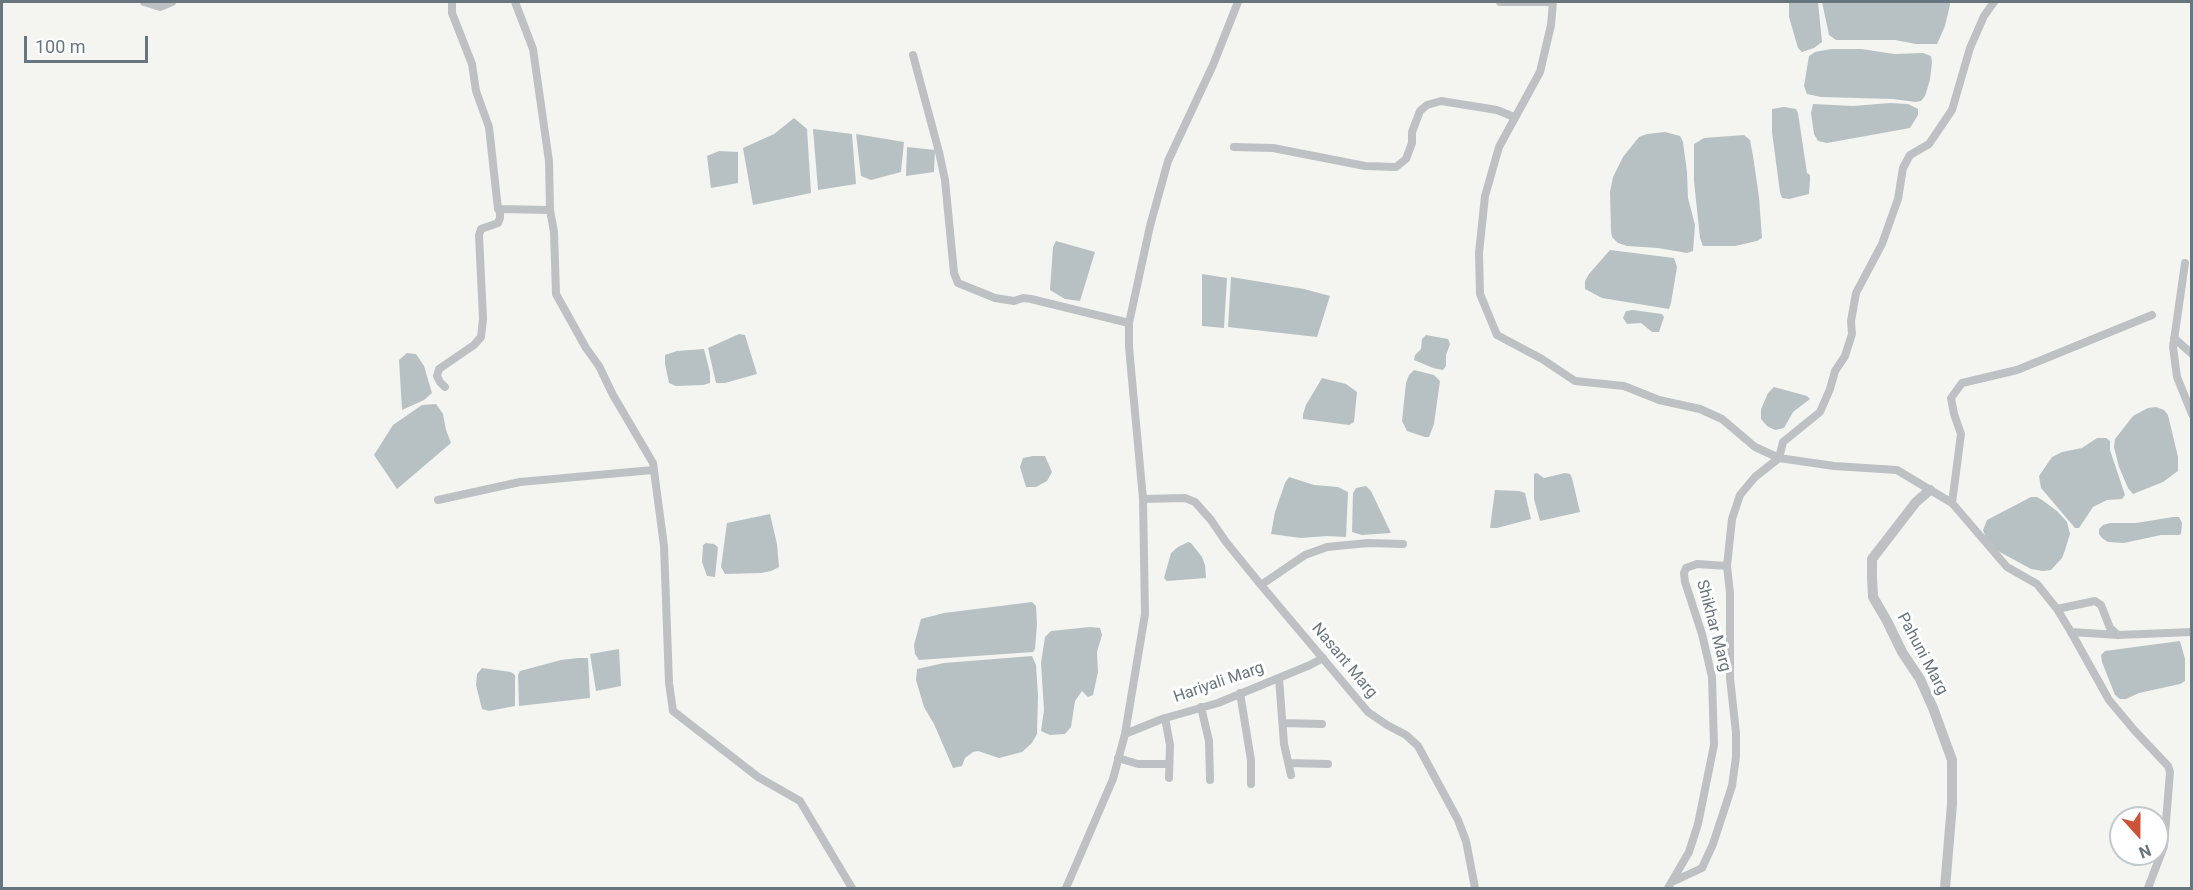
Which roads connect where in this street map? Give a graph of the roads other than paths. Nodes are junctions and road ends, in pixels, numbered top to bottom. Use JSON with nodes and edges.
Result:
{"nodes":[{"id":1,"x":144,"y":2,"type":"edge"},
{"id":2,"x":172,"y":2,"type":"edge"},
{"id":3,"x":452,"y":2,"type":"edge"},
{"id":4,"x":515,"y":2,"type":"edge"},
{"id":5,"x":1238,"y":2,"type":"edge"},
{"id":6,"x":1500,"y":2,"type":"edge"},
{"id":7,"x":1553,"y":2,"type":"edge"},
{"id":8,"x":1994,"y":2,"type":"edge"},
{"id":9,"x":913,"y":55,"type":"dead end"},
{"id":10,"x":1514,"y":117,"type":"junction"},
{"id":11,"x":1234,"y":147,"type":"dead end"},
{"id":12,"x":500,"y":209,"type":"junction"},
{"id":13,"x":550,"y":210,"type":"junction"},
{"id":14,"x":2185,"y":263,"type":"dead end"},
{"id":15,"x":2152,"y":315,"type":"dead end"},
{"id":16,"x":1129,"y":323,"type":"junction"},
{"id":17,"x":2174,"y":338,"type":"junction"},
{"id":18,"x":2192,"y":354,"type":"edge"},
{"id":19,"x":445,"y":387,"type":"dead end"},
{"id":20,"x":2192,"y":414,"type":"edge"},
{"id":21,"x":1779,"y":458,"type":"junction"},
{"id":22,"x":653,"y":470,"type":"junction"},
{"id":23,"x":1930,"y":490,"type":"junction"},
{"id":24,"x":1143,"y":499,"type":"junction"},
{"id":25,"x":438,"y":500,"type":"dead end"},
{"id":26,"x":1952,"y":503,"type":"junction"},
{"id":27,"x":1403,"y":543,"type":"dead end"},
{"id":28,"x":1728,"y":566,"type":"junction"},
{"id":29,"x":1261,"y":585,"type":"junction"},
{"id":30,"x":2057,"y":609,"type":"junction"},
{"id":31,"x":2071,"y":632,"type":"junction"},
{"id":32,"x":2192,"y":632,"type":"edge"},
{"id":33,"x":2118,"y":635,"type":"junction"},
{"id":34,"x":1323,"y":658,"type":"junction"},
{"id":35,"x":1279,"y":678,"type":"junction"},
{"id":36,"x":1240,"y":693,"type":"junction"},
{"id":37,"x":1202,"y":707,"type":"junction"},
{"id":38,"x":1165,"y":718,"type":"junction"},
{"id":39,"x":1282,"y":723,"type":"junction"},
{"id":40,"x":1322,"y":724,"type":"dead end"},
{"id":41,"x":1125,"y":734,"type":"junction"},
{"id":42,"x":1118,"y":758,"type":"junction"},
{"id":43,"x":1289,"y":763,"type":"junction"},
{"id":44,"x":1169,"y":764,"type":"junction"},
{"id":45,"x":1328,"y":764,"type":"dead end"},
{"id":46,"x":1292,"y":775,"type":"dead end"},
{"id":47,"x":1169,"y":778,"type":"dead end"},
{"id":48,"x":1209,"y":780,"type":"dead end"},
{"id":49,"x":1251,"y":784,"type":"dead end"},
{"id":50,"x":1669,"y":885,"type":"edge"},
{"id":51,"x":852,"y":888,"type":"edge"},
{"id":52,"x":1066,"y":888,"type":"edge"},
{"id":53,"x":1475,"y":888,"type":"edge"},
{"id":54,"x":1945,"y":888,"type":"edge"},
{"id":55,"x":2148,"y":888,"type":"edge"}],
"edges":[{"from":1,"to":2,"type":"street"},
{"from":3,"to":12,"type":"street"},
{"from":4,"to":13,"type":"street"},
{"from":5,"to":16,"type":"street"},
{"from":6,"to":7,"type":"street"},
{"from":7,"to":10,"type":"street"},
{"from":8,"to":21,"type":"street"},
{"from":9,"to":16,"type":"street"},
{"from":10,"to":11,"type":"street"},
{"from":10,"to":21,"type":"street"},
{"from":12,"to":13,"type":"street"},
{"from":12,"to":19,"type":"street"},
{"from":13,"to":22,"type":"street"},
{"from":14,"to":17,"type":"street"},
{"from":15,"to":26,"type":"street"},
{"from":16,"to":24,"type":"street"},
{"from":17,"to":18,"type":"street"},
{"from":17,"to":20,"type":"street"},
{"from":21,"to":23,"type":"street"},
{"from":21,"to":28,"type":"street","name":"Shikhar Marg"},
{"from":22,"to":25,"type":"street"},
{"from":22,"to":51,"type":"street"},
{"from":23,"to":26,"type":"street"},
{"from":23,"to":54,"type":"street","name":"Pahuni Marg"},
{"from":24,"to":29,"type":"street","name":"Nasant Marg"},
{"from":24,"to":41,"type":"street"},
{"from":26,"to":30,"type":"street"},
{"from":27,"to":29,"type":"street"},
{"from":28,"to":50,"type":"street"},
{"from":28,"to":50,"type":"street","name":"Shikhar Marg"},
{"from":29,"to":34,"type":"street","name":"Nasant Marg"},
{"from":30,"to":31,"type":"street"},
{"from":30,"to":33,"type":"street"},
{"from":31,"to":33,"type":"street"},
{"from":31,"to":55,"type":"street"},
{"from":32,"to":33,"type":"street"},
{"from":34,"to":35,"type":"street","name":"Hariyali Marg"},
{"from":34,"to":53,"type":"street","name":"Nasant Marg"},
{"from":35,"to":36,"type":"street","name":"Hariyali Marg"},
{"from":35,"to":39,"type":"street"},
{"from":36,"to":37,"type":"street","name":"Hariyali Marg"},
{"from":36,"to":49,"type":"street"},
{"from":37,"to":38,"type":"street","name":"Hariyali Marg"},
{"from":37,"to":48,"type":"street"},
{"from":38,"to":41,"type":"street","name":"Hariyali Marg"},
{"from":38,"to":44,"type":"street"},
{"from":39,"to":40,"type":"street"},
{"from":39,"to":43,"type":"street"},
{"from":41,"to":42,"type":"street"},
{"from":42,"to":44,"type":"street"},
{"from":42,"to":52,"type":"street"},
{"from":43,"to":45,"type":"street"},
{"from":43,"to":46,"type":"street"},
{"from":44,"to":47,"type":"street"}]}
